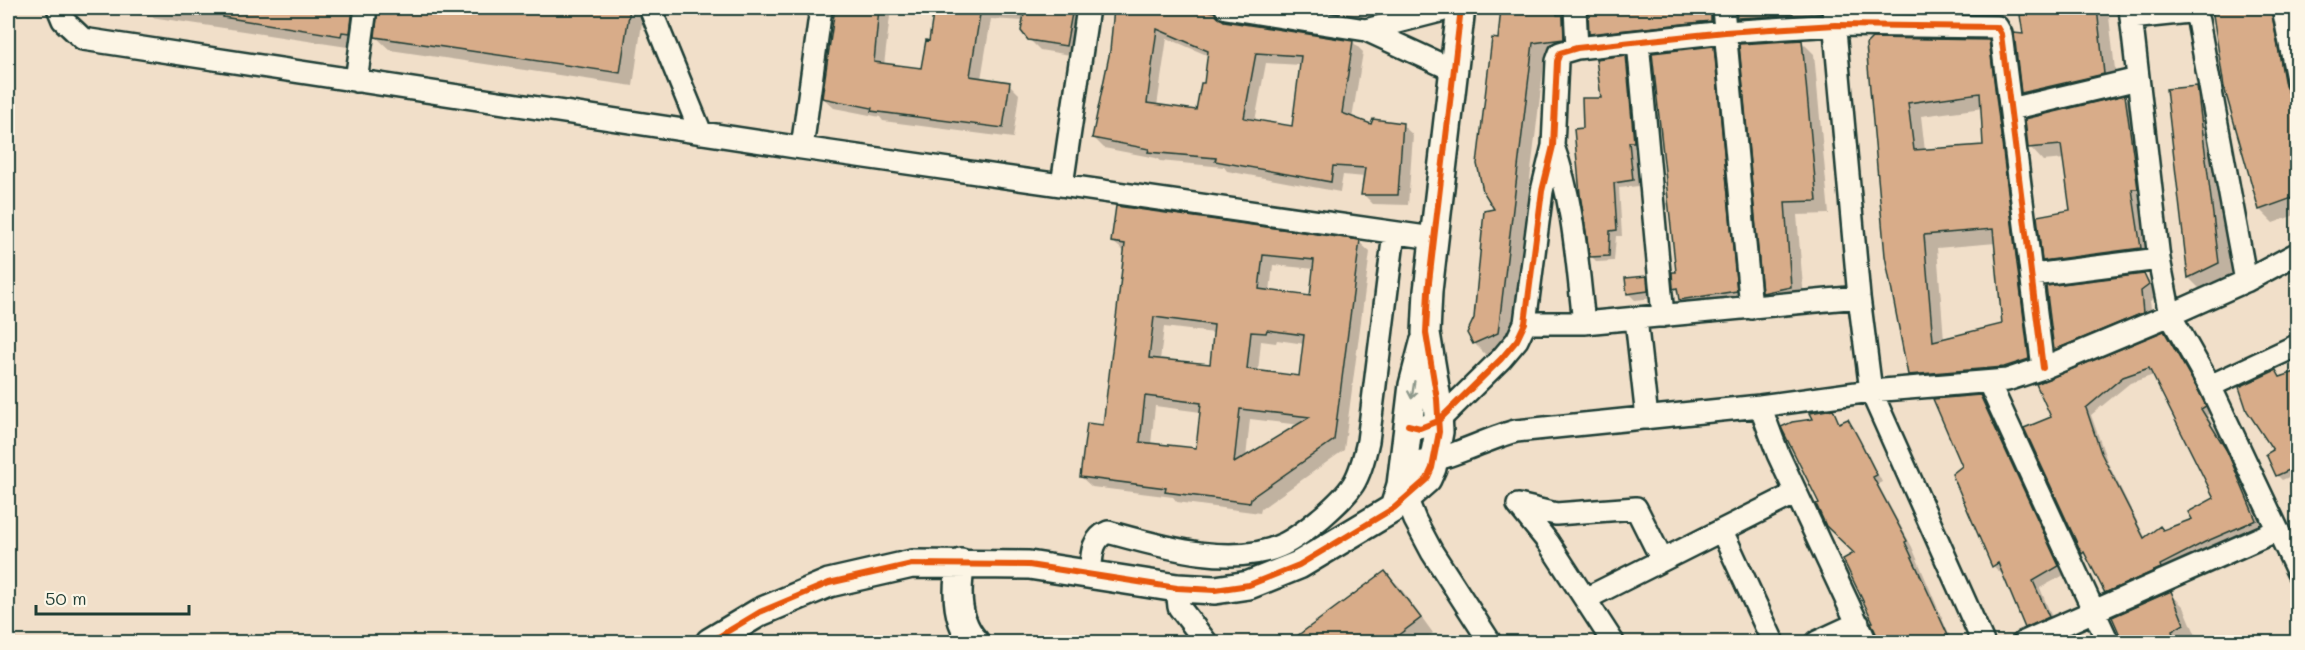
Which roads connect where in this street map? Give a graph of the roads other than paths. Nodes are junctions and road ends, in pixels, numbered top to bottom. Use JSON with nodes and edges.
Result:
{"nodes":[{"id":1,"x":58,"y":8,"type":"edge"},
{"id":2,"x":366,"y":8,"type":"edge"},
{"id":3,"x":650,"y":8,"type":"edge"},
{"id":4,"x":821,"y":8,"type":"edge"},
{"id":5,"x":1088,"y":8,"type":"edge"},
{"id":6,"x":1227,"y":8,"type":"edge"},
{"id":7,"x":1452,"y":8,"type":"edge"},
{"id":8,"x":1461,"y":8,"type":"edge"},
{"id":9,"x":1575,"y":8,"type":"edge"},
{"id":10,"x":1723,"y":8,"type":"edge"},
{"id":11,"x":2283,"y":8,"type":"edge"},
{"id":12,"x":2131,"y":13,"type":"edge"},
{"id":13,"x":1834,"y":16,"type":"edge"},
{"id":14,"x":1366,"y":30,"type":"junction"},
{"id":15,"x":1725,"y":32,"type":"junction"},
{"id":16,"x":1638,"y":42,"type":"junction"},
{"id":17,"x":1577,"y":48,"type":"junction"},
{"id":18,"x":1454,"y":70,"type":"junction"},
{"id":19,"x":2138,"y":79,"type":"junction"},
{"id":20,"x":356,"y":81,"type":"junction"},
{"id":21,"x":2298,"y":84,"type":"edge"},
{"id":22,"x":2011,"y":109,"type":"junction"},
{"id":23,"x":701,"y":133,"type":"junction"},
{"id":24,"x":1553,"y":146,"type":"junction"},
{"id":25,"x":802,"y":148,"type":"junction"},
{"id":26,"x":1062,"y":185,"type":"junction"},
{"id":27,"x":1394,"y":233,"type":"junction"},
{"id":28,"x":1433,"y":238,"type":"junction"},
{"id":29,"x":2298,"y":253,"type":"edge"},
{"id":30,"x":2159,"y":259,"type":"junction"},
{"id":31,"x":2033,"y":275,"type":"junction"},
{"id":32,"x":2246,"y":281,"type":"junction"},
{"id":33,"x":1859,"y":297,"type":"junction"},
{"id":34,"x":1751,"y":308,"type":"junction"},
{"id":35,"x":2170,"y":315,"type":"junction"},
{"id":36,"x":1663,"y":316,"type":"junction"},
{"id":37,"x":1636,"y":318,"type":"junction"},
{"id":38,"x":1525,"y":323,"type":"junction"},
{"id":39,"x":1584,"y":323,"type":"junction"},
{"id":40,"x":1426,"y":333,"type":"junction"},
{"id":41,"x":2298,"y":345,"type":"edge"},
{"id":42,"x":2043,"y":368,"type":"junction"},
{"id":43,"x":1989,"y":383,"type":"junction"},
{"id":44,"x":2211,"y":386,"type":"junction"},
{"id":45,"x":1871,"y":391,"type":"junction"},
{"id":46,"x":1760,"y":406,"type":"junction"},
{"id":47,"x":1647,"y":418,"type":"junction"},
{"id":48,"x":1438,"y":421,"type":"junction"},
{"id":49,"x":1408,"y":424,"type":"junction"},
{"id":50,"x":1435,"y":460,"type":"junction"},
{"id":51,"x":1402,"y":488,"type":"junction"},
{"id":52,"x":1796,"y":493,"type":"junction"},
{"id":53,"x":2278,"y":530,"type":"junction"},
{"id":54,"x":1722,"y":531,"type":"junction"},
{"id":55,"x":1662,"y":560,"type":"junction"},
{"id":56,"x":961,"y":563,"type":"junction"},
{"id":57,"x":2298,"y":573,"type":"edge"},
{"id":58,"x":1090,"y":576,"type":"junction"},
{"id":59,"x":1177,"y":588,"type":"junction"},
{"id":60,"x":1585,"y":599,"type":"junction"},
{"id":61,"x":2094,"y":611,"type":"junction"},
{"id":62,"x":1862,"y":633,"type":"edge"},
{"id":63,"x":710,"y":642,"type":"edge"},
{"id":64,"x":975,"y":642,"type":"edge"},
{"id":65,"x":1206,"y":642,"type":"edge"},
{"id":66,"x":1490,"y":642,"type":"edge"},
{"id":67,"x":1613,"y":642,"type":"edge"},
{"id":68,"x":1773,"y":642,"type":"edge"},
{"id":69,"x":1817,"y":642,"type":"edge"},
{"id":70,"x":1983,"y":642,"type":"edge"},
{"id":71,"x":2024,"y":642,"type":"edge"},
{"id":72,"x":2108,"y":642,"type":"edge"}],
"edges":[{"from":1,"to":20,"type":"street"},
{"from":2,"to":20,"type":"street"},
{"from":3,"to":23,"type":"street"},
{"from":4,"to":25,"type":"street"},
{"from":5,"to":26,"type":"street"},
{"from":6,"to":14,"type":"street"},
{"from":7,"to":14,"type":"street"},
{"from":8,"to":18,"type":"street"},
{"from":9,"to":17,"type":"street"},
{"from":10,"to":15,"type":"street"},
{"from":11,"to":21,"type":"street"},
{"from":12,"to":19,"type":"street"},
{"from":12,"to":32,"type":"street"},
{"from":13,"to":15,"type":"street"},
{"from":13,"to":22,"type":"street"},
{"from":13,"to":33,"type":"street"},
{"from":14,"to":18,"type":"street"},
{"from":15,"to":16,"type":"street"},
{"from":15,"to":34,"type":"street"},
{"from":16,"to":17,"type":"street"},
{"from":16,"to":36,"type":"street"},
{"from":17,"to":24,"type":"street"},
{"from":18,"to":28,"type":"street"},
{"from":19,"to":22,"type":"street"},
{"from":19,"to":30,"type":"street"},
{"from":20,"to":23,"type":"street"},
{"from":22,"to":31,"type":"street"},
{"from":23,"to":25,"type":"street"},
{"from":24,"to":38,"type":"street"},
{"from":24,"to":39,"type":"street"},
{"from":25,"to":26,"type":"street"},
{"from":26,"to":27,"type":"street"},
{"from":27,"to":28,"type":"street"},
{"from":27,"to":58,"type":"street"},
{"from":28,"to":40,"type":"street"},
{"from":29,"to":32,"type":"street"},
{"from":30,"to":31,"type":"street"},
{"from":30,"to":35,"type":"street"},
{"from":31,"to":42,"type":"street"},
{"from":32,"to":35,"type":"street"},
{"from":33,"to":34,"type":"street"},
{"from":33,"to":45,"type":"street"},
{"from":34,"to":36,"type":"street"},
{"from":35,"to":42,"type":"street"},
{"from":35,"to":44,"type":"street"},
{"from":36,"to":37,"type":"street"},
{"from":37,"to":39,"type":"street"},
{"from":37,"to":47,"type":"street"},
{"from":38,"to":39,"type":"street"},
{"from":38,"to":48,"type":"street"},
{"from":40,"to":48,"type":"street"},
{"from":40,"to":49,"type":"street","one_way":true},
{"from":41,"to":44,"type":"street"},
{"from":42,"to":43,"type":"street"},
{"from":43,"to":45,"type":"street"},
{"from":43,"to":61,"type":"street"},
{"from":44,"to":53,"type":"street"},
{"from":45,"to":46,"type":"street"},
{"from":45,"to":70,"type":"street"},
{"from":46,"to":47,"type":"street"},
{"from":46,"to":52,"type":"street"},
{"from":47,"to":50,"type":"street"},
{"from":48,"to":49,"type":"street"},
{"from":48,"to":50,"type":"street"},
{"from":49,"to":51,"type":"street"},
{"from":50,"to":51,"type":"street"},
{"from":51,"to":59,"type":"street"},
{"from":51,"to":66,"type":"street"},
{"from":52,"to":54,"type":"street"},
{"from":52,"to":62,"type":"street"},
{"from":53,"to":57,"type":"street"},
{"from":53,"to":61,"type":"street"},
{"from":54,"to":55,"type":"street"},
{"from":54,"to":68,"type":"street"},
{"from":55,"to":60,"type":"street"},
{"from":55,"to":60,"type":"street"},
{"from":56,"to":58,"type":"street"},
{"from":56,"to":63,"type":"street"},
{"from":56,"to":64,"type":"street"},
{"from":58,"to":59,"type":"street"},
{"from":59,"to":65,"type":"street"},
{"from":60,"to":67,"type":"street"},
{"from":61,"to":71,"type":"street"},
{"from":61,"to":72,"type":"street"},
{"from":62,"to":69,"type":"street"}]}
